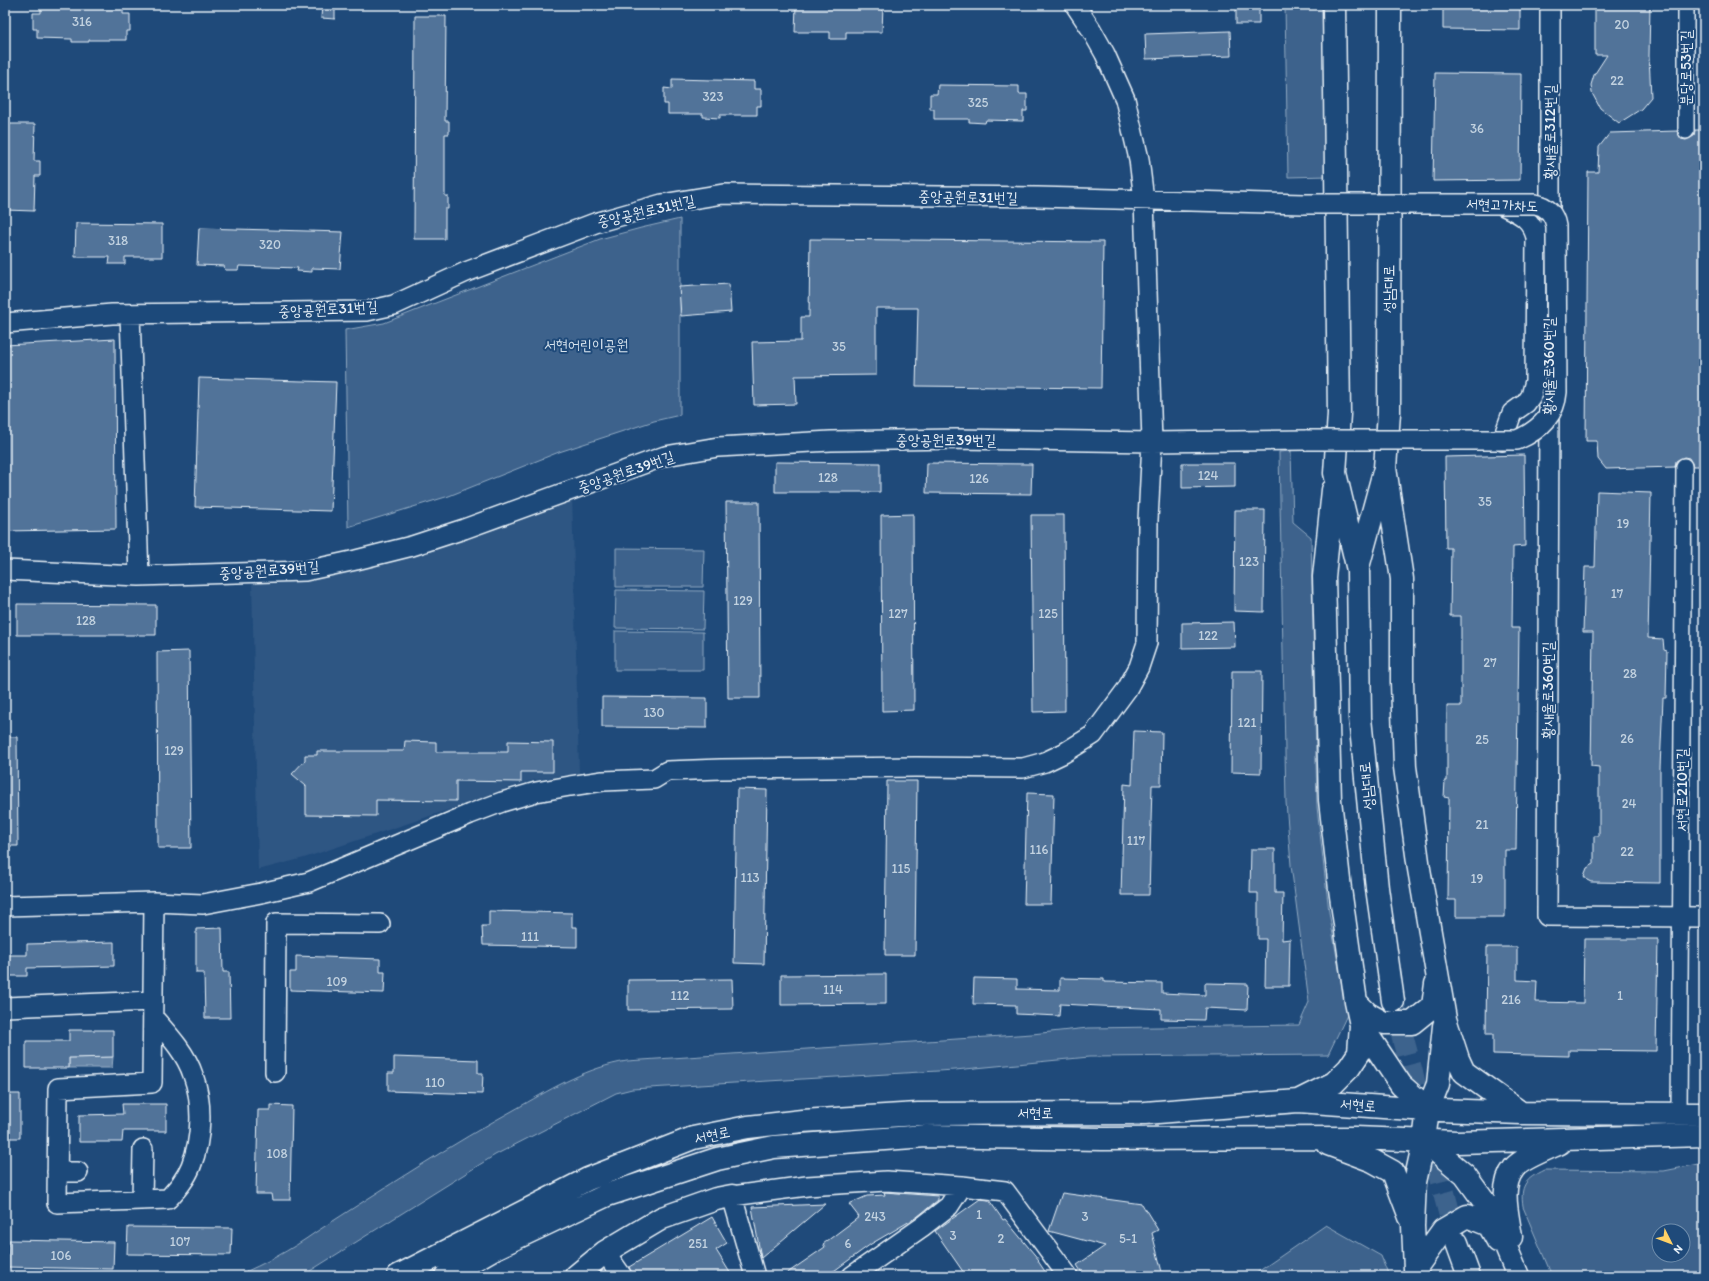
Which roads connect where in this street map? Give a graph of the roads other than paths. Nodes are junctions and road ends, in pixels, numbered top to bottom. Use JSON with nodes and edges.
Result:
{"nodes":[{"id":1,"x":1075,"y":5,"type":"edge"},
{"id":2,"x":1334,"y":5,"type":"edge"},
{"id":3,"x":1390,"y":5,"type":"edge"},
{"id":4,"x":1550,"y":5,"type":"edge"},
{"id":5,"x":1686,"y":5,"type":"edge"},
{"id":6,"x":1686,"y":131,"type":"dead end"},
{"id":7,"x":1144,"y":200,"type":"junction"},
{"id":8,"x":1304,"y":204,"type":"joint"},
{"id":9,"x":1500,"y":204,"type":"junction"},
{"id":10,"x":1550,"y":307,"type":"joint"},
{"id":11,"x":130,"y":314,"type":"junction"},
{"id":12,"x":5,"y":323,"type":"edge"},
{"id":13,"x":1307,"y":440,"type":"joint"},
{"id":14,"x":1502,"y":441,"type":"junction"},
{"id":15,"x":1152,"y":442,"type":"junction"},
{"id":16,"x":1684,"y":466,"type":"dead end"},
{"id":17,"x":1385,"y":468,"type":"junction"},
{"id":18,"x":1335,"y":473,"type":"junction"},
{"id":19,"x":5,"y":570,"type":"edge"},
{"id":20,"x":1358,"y":570,"type":"junction"},
{"id":21,"x":139,"y":576,"type":"junction"},
{"id":22,"x":154,"y":902,"type":"junction"},
{"id":23,"x":5,"y":906,"type":"edge"},
{"id":24,"x":1681,"y":916,"type":"junction"},
{"id":25,"x":1704,"y":916,"type":"edge"},
{"id":26,"x":380,"y":924,"type":"dead end"},
{"id":27,"x":1437,"y":978,"type":"junction"},
{"id":28,"x":1393,"y":1001,"type":"tunnel mouth"},
{"id":29,"x":1356,"y":1002,"type":"junction"},
{"id":30,"x":5,"y":1007,"type":"edge"},
{"id":31,"x":153,"y":1009,"type":"junction"},
{"id":32,"x":1445,"y":1019,"type":"junction"},
{"id":33,"x":1361,"y":1024,"type":"junction"},
{"id":34,"x":275,"y":1072,"type":"dead end"},
{"id":35,"x":1298,"y":1101,"type":"junction"},
{"id":36,"x":1428,"y":1109,"type":"junction"},
{"id":37,"x":1521,"y":1113,"type":"junction"},
{"id":38,"x":1679,"y":1113,"type":"junction"},
{"id":39,"x":1704,"y":1114,"type":"edge"},
{"id":40,"x":1704,"y":1135,"type":"edge"},
{"id":41,"x":1314,"y":1139,"type":"junction"},
{"id":42,"x":1567,"y":1140,"type":"junction"},
{"id":43,"x":1424,"y":1141,"type":"junction"},
{"id":44,"x":143,"y":1149,"type":"dead end"},
{"id":45,"x":57,"y":1172,"type":"junction"},
{"id":46,"x":78,"y":1172,"type":"dead end"},
{"id":47,"x":962,"y":1186,"type":"junction"},
{"id":48,"x":732,"y":1196,"type":"junction"},
{"id":49,"x":142,"y":1200,"type":"junction"},
{"id":50,"x":1413,"y":1226,"type":"junction"},
{"id":51,"x":1457,"y":1244,"type":"tunnel mouth"},
{"id":52,"x":605,"y":1252,"type":"junction"},
{"id":53,"x":1416,"y":1272,"type":"edge"},
{"id":54,"x":1516,"y":1272,"type":"edge"},
{"id":55,"x":398,"y":1276,"type":"edge"},
{"id":56,"x":446,"y":1276,"type":"edge"},
{"id":57,"x":576,"y":1276,"type":"edge"},
{"id":58,"x":622,"y":1276,"type":"edge"},
{"id":59,"x":755,"y":1276,"type":"edge"},
{"id":60,"x":852,"y":1276,"type":"edge"},
{"id":61,"x":1068,"y":1276,"type":"edge"},
{"id":62,"x":1469,"y":1276,"type":"edge"}],
"edges":[{"from":1,"to":7,"type":"street"},
{"from":2,"to":18,"type":"main road","name":"성남대로"},
{"from":3,"to":17,"type":"main road","name":"성남대로"},
{"from":4,"to":10,"type":"street","name":"황새울로312번길"},
{"from":5,"to":6,"type":"street","name":"분당로53번길"},
{"from":7,"to":8,"type":"street","name":"중앙공원로31번길"},
{"from":7,"to":11,"type":"street","name":"중앙공원로31번길"},
{"from":7,"to":15,"type":"street"},
{"from":8,"to":9,"type":"street","name":"서현고가차도","bridge":true},
{"from":9,"to":14,"type":"street","bridge":true},
{"from":9,"to":14,"type":"street","name":"서현고가차도","bridge":true},
{"from":10,"to":24,"type":"street","name":"황새울로360번길"},
{"from":11,"to":12,"type":"street","name":"중앙공원로31번길"},
{"from":11,"to":21,"type":"street"},
{"from":13,"to":14,"type":"street","name":"서현고가차도","bridge":true},
{"from":13,"to":15,"type":"street","name":"중앙공원로39번길"},
{"from":15,"to":21,"type":"street","name":"중앙공원로39번길"},
{"from":15,"to":22,"type":"street"},
{"from":16,"to":24,"type":"street","name":"서현로210번길"},
{"from":17,"to":20,"type":"main road","name":"성남대로"},
{"from":17,"to":27,"type":"main road"},
{"from":18,"to":20,"type":"main road","name":"성남대로"},
{"from":18,"to":29,"type":"main road"},
{"from":19,"to":21,"type":"street","name":"중앙공원로39번길"},
{"from":20,"to":28,"type":"main road","name":"성남대로"},
{"from":22,"to":23,"type":"street"},
{"from":22,"to":31,"type":"street"},
{"from":24,"to":25,"type":"street","name":"황새울로360번길"},
{"from":24,"to":38,"type":"street","name":"서현로210번길"},
{"from":26,"to":34,"type":"street"},
{"from":27,"to":29,"type":"main road"},
{"from":27,"to":32,"type":"main road"},
{"from":29,"to":33,"type":"main road"},
{"from":30,"to":31,"type":"street"},
{"from":31,"to":45,"type":"street"},
{"from":31,"to":49,"type":"street"},
{"from":32,"to":36,"type":"main road"},
{"from":32,"to":37,"type":"main road"},
{"from":33,"to":35,"type":"main road"},
{"from":33,"to":36,"type":"main road"},
{"from":35,"to":36,"type":"main road","name":"서현로"},
{"from":35,"to":55,"type":"main road","name":"서현로"},
{"from":36,"to":37,"type":"main road","name":"서현로"},
{"from":36,"to":43,"type":"main road"},
{"from":37,"to":38,"type":"main road","name":"서현로"},
{"from":38,"to":39,"type":"main road","name":"서현로"},
{"from":40,"to":42,"type":"main road","name":"서현로"},
{"from":41,"to":43,"type":"main road","name":"서현로"},
{"from":41,"to":50,"type":"main road"},
{"from":41,"to":56,"type":"main road","name":"서현로"},
{"from":42,"to":43,"type":"main road","name":"서현로"},
{"from":42,"to":54,"type":"main road"},
{"from":43,"to":50,"type":"main road"},
{"from":43,"to":54,"type":"main road"},
{"from":44,"to":49,"type":"street"},
{"from":45,"to":46,"type":"street"},
{"from":45,"to":49,"type":"street"},
{"from":47,"to":48,"type":"street"},
{"from":47,"to":60,"type":"street"},
{"from":47,"to":61,"type":"street"},
{"from":48,"to":52,"type":"main road"},
{"from":48,"to":59,"type":"street"},
{"from":50,"to":53,"type":"main road"},
{"from":51,"to":62,"type":"main road"},
{"from":52,"to":57,"type":"main road"},
{"from":52,"to":58,"type":"street"},
{"from":53,"to":54,"type":"main road"}]}
